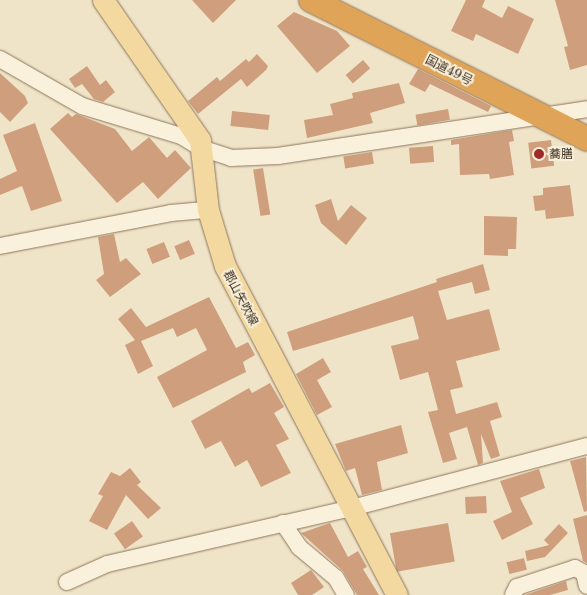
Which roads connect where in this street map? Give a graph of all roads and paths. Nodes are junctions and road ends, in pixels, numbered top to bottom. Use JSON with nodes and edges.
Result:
{"nodes":[{"id":1,"x":103,"y":0,"type":"edge"},
{"id":2,"x":311,"y":0,"type":"edge"},
{"id":3,"x":347,"y":0,"type":"edge"},
{"id":4,"x":0,"y":59,"type":"edge"},
{"id":5,"x":581,"y":114,"type":"edge"},
{"id":6,"x":541,"y":115,"type":"junction"},
{"id":7,"x":587,"y":138,"type":"edge"},
{"id":8,"x":201,"y":148,"type":"junction"},
{"id":9,"x":208,"y":210,"type":"junction"},
{"id":10,"x":0,"y":246,"type":"edge"},
{"id":11,"x":587,"y":446,"type":"edge"},
{"id":12,"x":352,"y":508,"type":"junction"},
{"id":13,"x":283,"y":523,"type":"junction"},
{"id":14,"x":67,"y":582,"type":"dead end"},
{"id":15,"x":587,"y":586,"type":"edge"},
{"id":16,"x":346,"y":595,"type":"edge"},
{"id":17,"x":397,"y":595,"type":"edge"},
{"id":18,"x":513,"y":595,"type":"edge"}],
"edges":[{"from":1,"to":8,"type":"main road","name":"郡山矢吹線"},
{"from":2,"to":6,"type":"highway","name":"国道49号"},
{"from":3,"to":5,"type":"highway","name":"国道49号"},
{"from":4,"to":8,"type":"street"},
{"from":5,"to":6,"type":"street"},
{"from":6,"to":7,"type":"highway","name":"国道49号"},
{"from":6,"to":8,"type":"street"},
{"from":8,"to":9,"type":"main road","name":"郡山矢吹線"},
{"from":9,"to":10,"type":"street"},
{"from":9,"to":12,"type":"main road","name":"郡山矢吹線"},
{"from":11,"to":12,"type":"street"},
{"from":12,"to":13,"type":"street"},
{"from":12,"to":17,"type":"main road","name":"郡山矢吹線"},
{"from":13,"to":14,"type":"street"},
{"from":13,"to":16,"type":"street"},
{"from":15,"to":18,"type":"street"}]}
